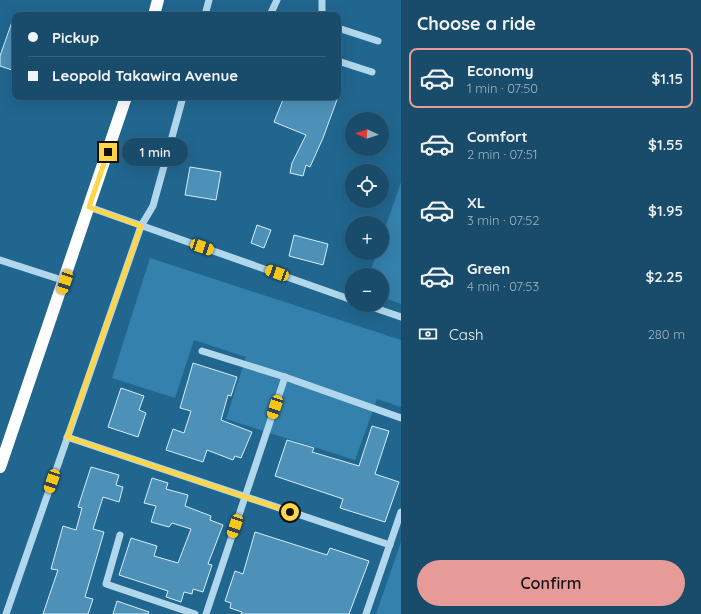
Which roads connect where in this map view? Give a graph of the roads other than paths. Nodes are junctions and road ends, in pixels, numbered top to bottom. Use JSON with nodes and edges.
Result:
{"nodes":[{"id":1,"x":158,"y":0,"type":"edge"},
{"id":2,"x":210,"y":0,"type":"edge"},
{"id":3,"x":277,"y":0,"type":"edge"},
{"id":4,"x":322,"y":0,"type":"edge"},
{"id":5,"x":155,"y":12,"type":"edge"},
{"id":6,"x":206,"y":12,"type":"edge"},
{"id":7,"x":271,"y":12,"type":"edge"},
{"id":8,"x":322,"y":12,"type":"edge"},
{"id":9,"x":341,"y":29,"type":"edge"},
{"id":10,"x":378,"y":41,"type":"dead end"},
{"id":11,"x":341,"y":62,"type":"edge"},
{"id":12,"x":372,"y":72,"type":"dead end"},
{"id":13,"x":125,"y":100,"type":"edge"},
{"id":14,"x":182,"y":100,"type":"edge"},
{"id":15,"x":89,"y":207,"type":"junction"},
{"id":16,"x":141,"y":226,"type":"junction"},
{"id":17,"x":0,"y":260,"type":"edge"},
{"id":18,"x":65,"y":282,"type":"junction"},
{"id":19,"x":345,"y":298,"type":"edge"},
{"id":20,"x":386,"y":312,"type":"edge"},
{"id":21,"x":401,"y":317,"type":"edge"},
{"id":22,"x":202,"y":351,"type":"dead end"},
{"id":23,"x":285,"y":377,"type":"junction"},
{"id":24,"x":401,"y":418,"type":"edge"},
{"id":25,"x":67,"y":437,"type":"junction"},
{"id":26,"x":0,"y":467,"type":"edge"},
{"id":27,"x":245,"y":497,"type":"junction"},
{"id":28,"x":401,"y":512,"type":"edge"},
{"id":29,"x":120,"y":535,"type":"dead end"},
{"id":30,"x":390,"y":545,"type":"junction"},
{"id":31,"x":6,"y":614,"type":"edge"},
{"id":32,"x":195,"y":614,"type":"edge"},
{"id":33,"x":206,"y":614,"type":"edge"},
{"id":34,"x":366,"y":614,"type":"edge"}],
"edges":[{"from":1,"to":5,"type":"highway"},
{"from":2,"to":6,"type":"street"},
{"from":3,"to":7,"type":"street"},
{"from":4,"to":8,"type":"street"},
{"from":9,"to":10,"type":"street"},
{"from":11,"to":12,"type":"street"},
{"from":13,"to":15,"type":"highway"},
{"from":14,"to":16,"type":"street"},
{"from":15,"to":16,"type":"street"},
{"from":15,"to":18,"type":"highway"},
{"from":16,"to":19,"type":"street"},
{"from":16,"to":25,"type":"street"},
{"from":17,"to":18,"type":"street"},
{"from":18,"to":26,"type":"highway"},
{"from":20,"to":21,"type":"street"},
{"from":22,"to":23,"type":"street"},
{"from":23,"to":24,"type":"street"},
{"from":23,"to":27,"type":"street"},
{"from":25,"to":27,"type":"street"},
{"from":25,"to":31,"type":"street"},
{"from":27,"to":30,"type":"street"},
{"from":27,"to":33,"type":"street"},
{"from":28,"to":30,"type":"street"},
{"from":29,"to":32,"type":"street"},
{"from":30,"to":34,"type":"street"}]}
